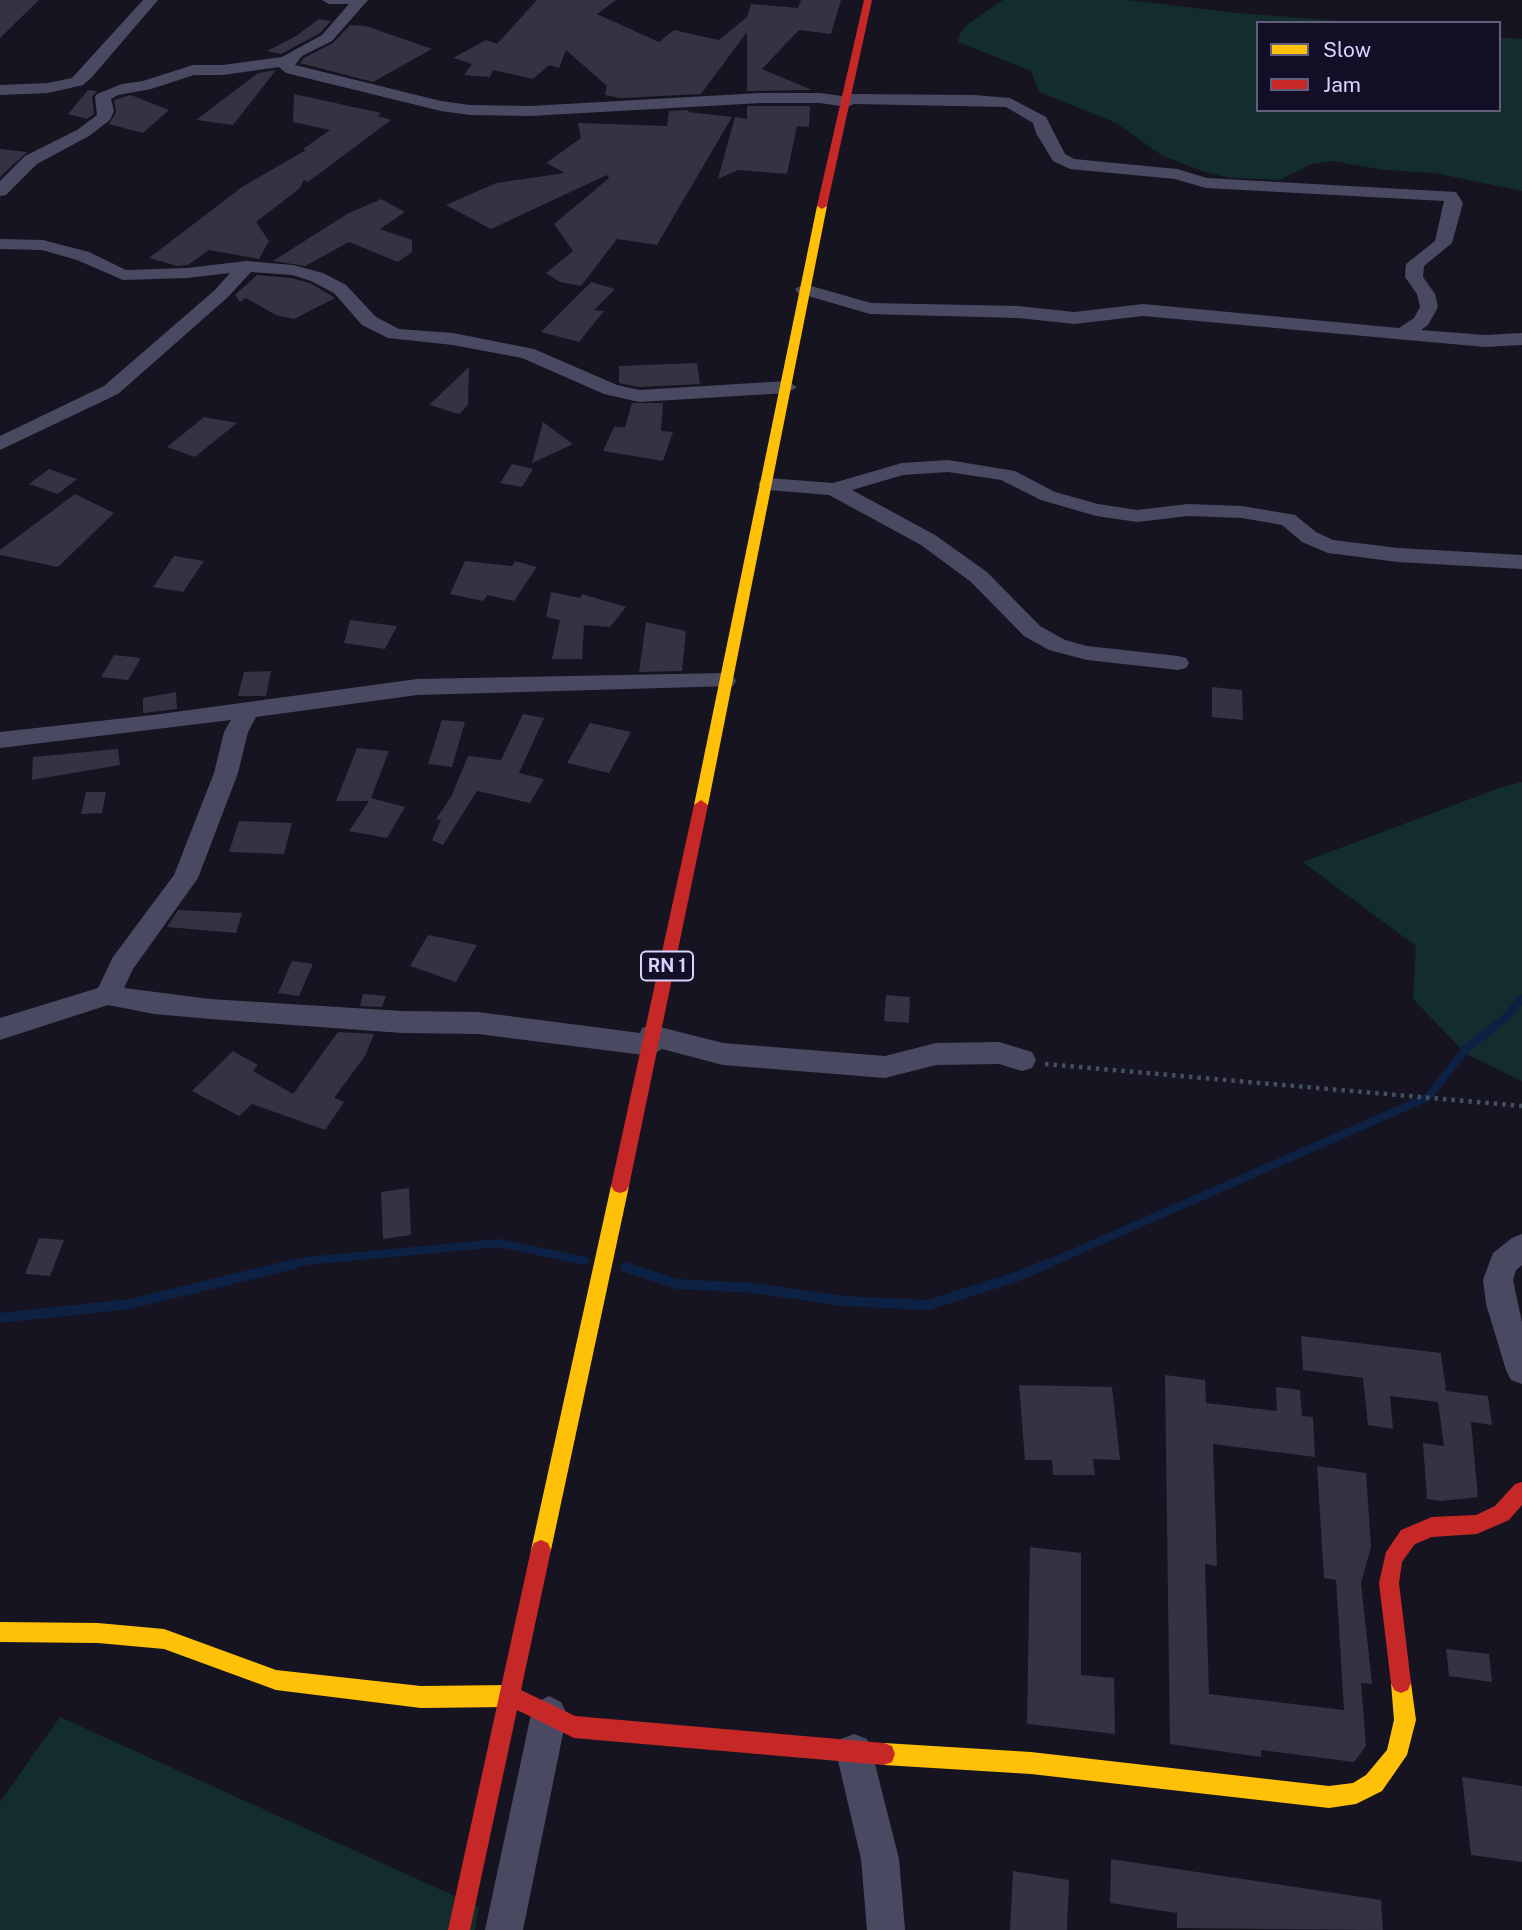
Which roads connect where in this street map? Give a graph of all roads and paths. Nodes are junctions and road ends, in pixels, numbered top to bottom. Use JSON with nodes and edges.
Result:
{"nodes":[{"id":1,"x":150,"y":0,"type":"edge"},
{"id":2,"x":329,"y":0,"type":"edge"},
{"id":3,"x":355,"y":0,"type":"edge"},
{"id":4,"x":361,"y":0,"type":"edge"},
{"id":5,"x":868,"y":0,"type":"edge"},
{"id":6,"x":287,"y":61,"type":"junction"},
{"id":7,"x":0,"y":90,"type":"edge"},
{"id":8,"x":848,"y":100,"type":"junction"},
{"id":9,"x":0,"y":191,"type":"edge"},
{"id":10,"x":0,"y":244,"type":"edge"},
{"id":11,"x":246,"y":266,"type":"junction"},
{"id":12,"x":804,"y":289,"type":"junction"},
{"id":13,"x":1403,"y":333,"type":"junction"},
{"id":14,"x":1522,"y":339,"type":"edge"},
{"id":15,"x":787,"y":387,"type":"junction"},
{"id":16,"x":0,"y":444,"type":"edge"},
{"id":17,"x":768,"y":484,"type":"junction"},
{"id":18,"x":834,"y":489,"type":"junction"},
{"id":19,"x":1522,"y":562,"type":"edge"},
{"id":20,"x":1178,"y":663,"type":"dead end"},
{"id":21,"x":725,"y":681,"type":"junction"},
{"id":22,"x":249,"y":708,"type":"junction"},
{"id":23,"x":0,"y":740,"type":"edge"},
{"id":24,"x":108,"y":995,"type":"junction"},
{"id":25,"x":0,"y":1029,"type":"edge"},
{"id":26,"x":652,"y":1041,"type":"junction"},
{"id":27,"x":1022,"y":1060,"type":"joint"},
{"id":28,"x":1522,"y":1106,"type":"edge"},
{"id":29,"x":1522,"y":1247,"type":"edge"},
{"id":30,"x":1522,"y":1370,"type":"edge"},
{"id":31,"x":1522,"y":1491,"type":"edge"},
{"id":32,"x":0,"y":1632,"type":"edge"},
{"id":33,"x":510,"y":1696,"type":"junction"},
{"id":34,"x":549,"y":1714,"type":"junction"},
{"id":35,"x":854,"y":1752,"type":"junction"},
{"id":36,"x":459,"y":1930,"type":"edge"},
{"id":37,"x":504,"y":1930,"type":"edge"},
{"id":38,"x":886,"y":1930,"type":"edge"}],
"edges":[{"from":1,"to":7,"type":"street"},
{"from":2,"to":3,"type":"street"},
{"from":4,"to":6,"type":"street"},
{"from":5,"to":8,"type":"main road","number":"RN 1"},
{"from":6,"to":8,"type":"street"},
{"from":6,"to":9,"type":"street"},
{"from":8,"to":12,"type":"main road","number":"RN 1"},
{"from":8,"to":13,"type":"street"},
{"from":10,"to":11,"type":"street"},
{"from":11,"to":15,"type":"street"},
{"from":11,"to":16,"type":"street"},
{"from":12,"to":13,"type":"street"},
{"from":12,"to":15,"type":"main road","number":"RN 1"},
{"from":13,"to":14,"type":"street"},
{"from":15,"to":17,"type":"main road","number":"RN 1"},
{"from":17,"to":18,"type":"street"},
{"from":17,"to":21,"type":"main road","number":"RN 1"},
{"from":18,"to":19,"type":"street"},
{"from":18,"to":20,"type":"street"},
{"from":21,"to":22,"type":"street"},
{"from":21,"to":26,"type":"main road","number":"RN 1"},
{"from":22,"to":23,"type":"street"},
{"from":22,"to":24,"type":"street"},
{"from":24,"to":25,"type":"street"},
{"from":24,"to":26,"type":"street"},
{"from":26,"to":27,"type":"street"},
{"from":26,"to":33,"type":"main road","number":"RN 1"},
{"from":27,"to":28,"type":"path"},
{"from":29,"to":30,"type":"street"},
{"from":31,"to":35,"type":"main road"},
{"from":32,"to":33,"type":"main road"},
{"from":33,"to":34,"type":"main road"},
{"from":33,"to":36,"type":"main road","number":"RN 1"},
{"from":34,"to":35,"type":"main road"},
{"from":34,"to":37,"type":"street"},
{"from":35,"to":38,"type":"street"}]}
